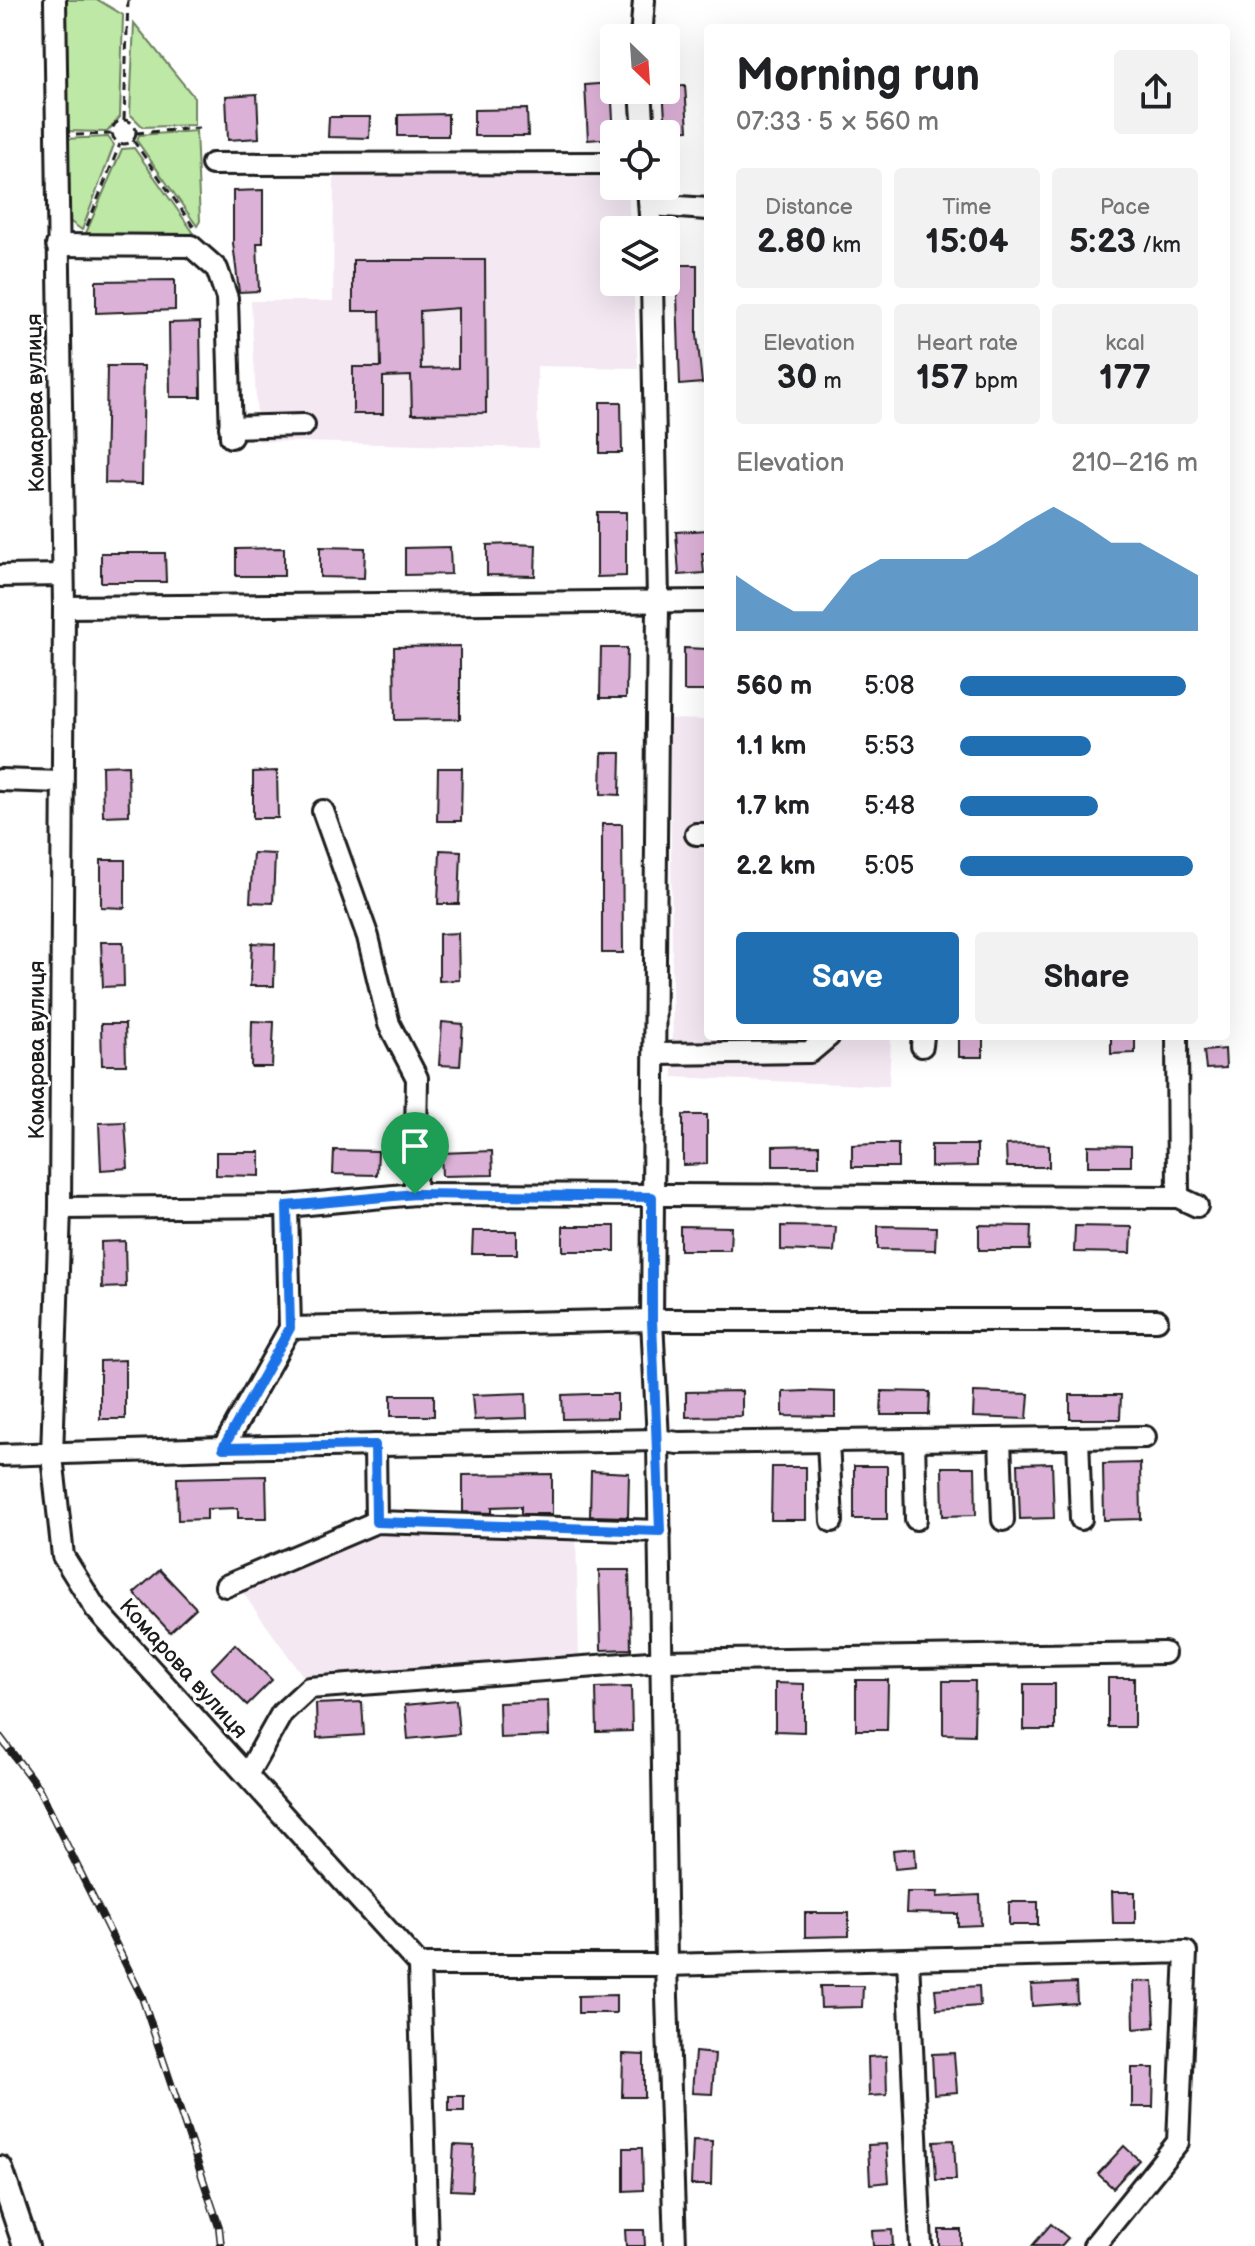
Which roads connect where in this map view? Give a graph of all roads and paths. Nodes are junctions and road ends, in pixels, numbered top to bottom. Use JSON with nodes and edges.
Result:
{"nodes":[{"id":1,"x":55,"y":0,"type":"edge"},
{"id":2,"x":128,"y":0,"type":"edge"},
{"id":3,"x":644,"y":0,"type":"edge"},
{"id":4,"x":642,"y":24,"type":"edge"},
{"id":5,"x":124,"y":120,"type":"junction"},
{"id":6,"x":199,"y":128,"type":"dead end"},
{"id":7,"x":136,"y":133,"type":"junction"},
{"id":8,"x":112,"y":134,"type":"junction"},
{"id":9,"x":56,"y":135,"type":"junction"},
{"id":10,"x":133,"y":140,"type":"junction"},
{"id":11,"x":120,"y":144,"type":"junction"},
{"id":12,"x":600,"y":163,"type":"edge"},
{"id":13,"x":212,"y":164,"type":"dead end"},
{"id":14,"x":670,"y":200,"type":"edge"},
{"id":15,"x":704,"y":208,"type":"edge"},
{"id":16,"x":201,"y":238,"type":"dead end"},
{"id":17,"x":82,"y":239,"type":"dead end"},
{"id":18,"x":57,"y":245,"type":"junction"},
{"id":19,"x":652,"y":296,"type":"edge"},
{"id":20,"x":304,"y":425,"type":"dead end"},
{"id":21,"x":63,"y":575,"type":"junction"},
{"id":22,"x":0,"y":576,"type":"edge"},
{"id":23,"x":658,"y":601,"type":"junction"},
{"id":24,"x":704,"y":601,"type":"edge"},
{"id":25,"x":64,"y":607,"type":"junction"},
{"id":26,"x":0,"y":780,"type":"edge"},
{"id":27,"x":62,"y":782,"type":"junction"},
{"id":28,"x":323,"y":811,"type":"dead end"},
{"id":29,"x":824,"y":1040,"type":"edge"},
{"id":30,"x":1177,"y":1040,"type":"edge"},
{"id":31,"x":655,"y":1054,"type":"junction"},
{"id":32,"x":415,"y":1194,"type":"junction"},
{"id":33,"x":652,"y":1197,"type":"junction"},
{"id":34,"x":1178,"y":1197,"type":"junction"},
{"id":35,"x":287,"y":1206,"type":"junction"},
{"id":36,"x":1197,"y":1206,"type":"dead end"},
{"id":37,"x":60,"y":1208,"type":"junction"},
{"id":38,"x":652,"y":1320,"type":"junction"},
{"id":39,"x":1157,"y":1320,"type":"dead end"},
{"id":40,"x":290,"y":1328,"type":"junction"},
{"id":41,"x":1145,"y":1437,"type":"dead end"},
{"id":42,"x":1078,"y":1438,"type":"junction"},
{"id":43,"x":1000,"y":1439,"type":"junction"},
{"id":44,"x":658,"y":1440,"type":"junction"},
{"id":45,"x":914,"y":1440,"type":"junction"},
{"id":46,"x":828,"y":1441,"type":"junction"},
{"id":47,"x":375,"y":1445,"type":"junction"},
{"id":48,"x":223,"y":1448,"type":"junction"},
{"id":49,"x":0,"y":1455,"type":"edge"},
{"id":50,"x":52,"y":1456,"type":"junction"},
{"id":51,"x":916,"y":1519,"type":"dead end"},
{"id":52,"x":1081,"y":1519,"type":"dead end"},
{"id":53,"x":1003,"y":1520,"type":"dead end"},
{"id":54,"x":832,"y":1521,"type":"dead end"},
{"id":55,"x":376,"y":1522,"type":"junction"},
{"id":56,"x":660,"y":1531,"type":"junction"},
{"id":57,"x":226,"y":1586,"type":"dead end"},
{"id":58,"x":1164,"y":1653,"type":"dead end"},
{"id":59,"x":662,"y":1661,"type":"junction"},
{"id":60,"x":247,"y":1775,"type":"junction"},
{"id":61,"x":908,"y":1959,"type":"junction"},
{"id":62,"x":419,"y":1965,"type":"junction"},
{"id":63,"x":666,"y":1965,"type":"junction"},
{"id":64,"x":0,"y":2169,"type":"edge"},
{"id":65,"x":26,"y":2246,"type":"edge"},
{"id":66,"x":427,"y":2246,"type":"edge"},
{"id":67,"x":675,"y":2246,"type":"edge"},
{"id":68,"x":921,"y":2246,"type":"edge"},
{"id":69,"x":1094,"y":2246,"type":"edge"}],
"edges":[{"from":1,"to":9,"type":"street","name":"Комарова вулиця"},
{"from":2,"to":5,"type":"path"},
{"from":3,"to":4,"type":"street"},
{"from":5,"to":7,"type":"path"},
{"from":5,"to":8,"type":"path"},
{"from":6,"to":7,"type":"path"},
{"from":7,"to":10,"type":"path"},
{"from":8,"to":9,"type":"path"},
{"from":8,"to":11,"type":"path"},
{"from":9,"to":18,"type":"street","name":"Комарова вулиця"},
{"from":10,"to":11,"type":"path"},
{"from":10,"to":16,"type":"path"},
{"from":11,"to":17,"type":"path"},
{"from":12,"to":13,"type":"street"},
{"from":14,"to":15,"type":"street"},
{"from":18,"to":20,"type":"street"},
{"from":18,"to":21,"type":"street","name":"Комарова вулиця"},
{"from":19,"to":23,"type":"street"},
{"from":21,"to":22,"type":"street"},
{"from":21,"to":25,"type":"street","name":"Комарова вулиця"},
{"from":23,"to":24,"type":"street"},
{"from":23,"to":25,"type":"street"},
{"from":23,"to":31,"type":"street"},
{"from":25,"to":27,"type":"street","name":"Комарова вулиця"},
{"from":26,"to":27,"type":"street"},
{"from":27,"to":37,"type":"street","name":"Комарова вулиця"},
{"from":28,"to":32,"type":"street"},
{"from":29,"to":31,"type":"street"},
{"from":30,"to":34,"type":"street"},
{"from":31,"to":33,"type":"street"},
{"from":32,"to":33,"type":"street"},
{"from":32,"to":35,"type":"street"},
{"from":33,"to":34,"type":"street"},
{"from":33,"to":38,"type":"street"},
{"from":34,"to":36,"type":"street"},
{"from":35,"to":37,"type":"street"},
{"from":35,"to":40,"type":"street"},
{"from":37,"to":50,"type":"street","name":"Комарова вулиця"},
{"from":38,"to":39,"type":"street"},
{"from":38,"to":40,"type":"street"},
{"from":38,"to":44,"type":"street"},
{"from":40,"to":48,"type":"street"},
{"from":41,"to":42,"type":"street"},
{"from":42,"to":43,"type":"street"},
{"from":42,"to":52,"type":"street"},
{"from":43,"to":45,"type":"street"},
{"from":43,"to":53,"type":"street"},
{"from":44,"to":46,"type":"street"},
{"from":44,"to":47,"type":"street"},
{"from":44,"to":56,"type":"street"},
{"from":45,"to":46,"type":"street"},
{"from":45,"to":51,"type":"street"},
{"from":46,"to":54,"type":"street"},
{"from":47,"to":48,"type":"street"},
{"from":47,"to":55,"type":"street"},
{"from":48,"to":50,"type":"street"},
{"from":49,"to":50,"type":"street"},
{"from":50,"to":60,"type":"street","name":"Комарова вулиця"},
{"from":55,"to":56,"type":"street"},
{"from":55,"to":57,"type":"street"},
{"from":56,"to":59,"type":"street"},
{"from":58,"to":59,"type":"street"},
{"from":59,"to":60,"type":"street"},
{"from":59,"to":63,"type":"street"},
{"from":60,"to":62,"type":"street","name":"Комарова вулиця"},
{"from":61,"to":63,"type":"street"},
{"from":61,"to":68,"type":"street"},
{"from":61,"to":69,"type":"street"},
{"from":62,"to":63,"type":"street"},
{"from":62,"to":66,"type":"street"},
{"from":63,"to":67,"type":"street"},
{"from":64,"to":65,"type":"main road"}]}
